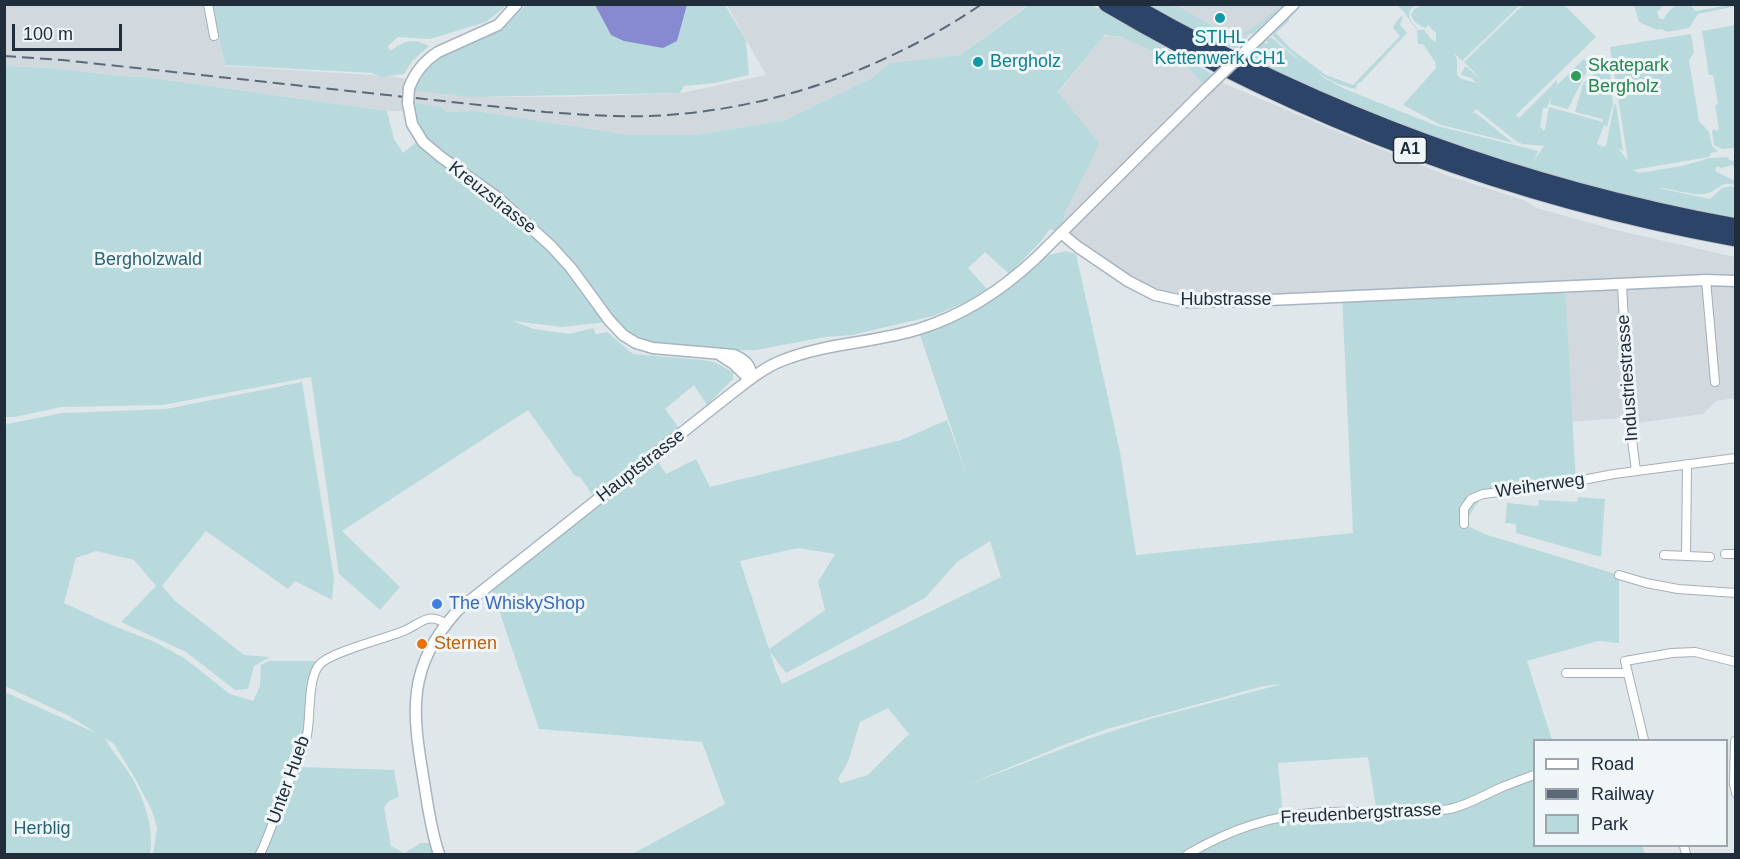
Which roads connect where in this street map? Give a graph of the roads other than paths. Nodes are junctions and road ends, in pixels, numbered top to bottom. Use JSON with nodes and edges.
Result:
{"nodes":[{"id":1,"x":208,"y":4,"type":"edge"},
{"id":2,"x":517,"y":4,"type":"edge"},
{"id":3,"x":1106,"y":4,"type":"edge"},
{"id":4,"x":1131,"y":4,"type":"edge"},
{"id":5,"x":1294,"y":4,"type":"edge"},
{"id":6,"x":214,"y":36,"type":"dead end"},
{"id":7,"x":1736,"y":226,"type":"edge"},
{"id":8,"x":1061,"y":233,"type":"junction"},
{"id":9,"x":1736,"y":239,"type":"edge"},
{"id":10,"x":1706,"y":280,"type":"junction"},
{"id":11,"x":1736,"y":281,"type":"edge"},
{"id":12,"x":1622,"y":284,"type":"junction"},
{"id":13,"x":752,"y":378,"type":"junction"},
{"id":14,"x":1715,"y":382,"type":"dead end"},
{"id":15,"x":1736,"y":458,"type":"edge"},
{"id":16,"x":1687,"y":464,"type":"junction"},
{"id":17,"x":1636,"y":471,"type":"junction"},
{"id":18,"x":1464,"y":524,"type":"dead end"},
{"id":19,"x":1725,"y":554,"type":"dead end"},
{"id":20,"x":1736,"y":554,"type":"edge"},
{"id":21,"x":1664,"y":555,"type":"dead end"},
{"id":22,"x":1686,"y":556,"type":"junction"},
{"id":23,"x":1710,"y":557,"type":"dead end"},
{"id":24,"x":1618,"y":575,"type":"dead end"},
{"id":25,"x":1736,"y":593,"type":"edge"},
{"id":26,"x":446,"y":624,"type":"junction"},
{"id":27,"x":1736,"y":662,"type":"edge"},
{"id":28,"x":1566,"y":673,"type":"dead end"},
{"id":29,"x":1628,"y":673,"type":"junction"},
{"id":30,"x":1644,"y":739,"type":"edge"},
{"id":31,"x":1735,"y":741,"type":"edge"},
{"id":32,"x":1533,"y":775,"type":"edge"},
{"id":33,"x":1736,"y":793,"type":"edge"},
{"id":34,"x":260,"y":855,"type":"edge"},
{"id":35,"x":439,"y":855,"type":"edge"},
{"id":36,"x":1188,"y":855,"type":"edge"}],
"edges":[{"from":1,"to":6,"type":"street"},
{"from":2,"to":13,"type":"street","name":"Kreuzstrasse","bridge":true},
{"from":3,"to":9,"type":"highway","number":"A1"},
{"from":4,"to":7,"type":"highway","number":"A1"},
{"from":5,"to":8,"type":"street","bridge":true},
{"from":8,"to":12,"type":"street","name":"Hubstrasse"},
{"from":8,"to":13,"type":"street","name":"Hauptstrasse"},
{"from":10,"to":11,"type":"street","name":"Hubstrasse"},
{"from":10,"to":12,"type":"street","name":"Hubstrasse"},
{"from":10,"to":14,"type":"street"},
{"from":12,"to":17,"type":"street","name":"Industriestrasse"},
{"from":13,"to":26,"type":"street","name":"Hauptstrasse"},
{"from":15,"to":16,"type":"street"},
{"from":16,"to":17,"type":"street"},
{"from":16,"to":22,"type":"street"},
{"from":17,"to":18,"type":"street","name":"Weiherweg"},
{"from":19,"to":20,"type":"street"},
{"from":21,"to":22,"type":"street"},
{"from":22,"to":23,"type":"street"},
{"from":24,"to":25,"type":"street"},
{"from":26,"to":34,"type":"street","name":"Unter Hueb"},
{"from":26,"to":35,"type":"street","name":"Hauptstrasse"},
{"from":27,"to":29,"type":"street"},
{"from":28,"to":29,"type":"street"},
{"from":29,"to":30,"type":"street"},
{"from":31,"to":33,"type":"street"},
{"from":32,"to":36,"type":"street","name":"Freudenbergstrasse"}]}
